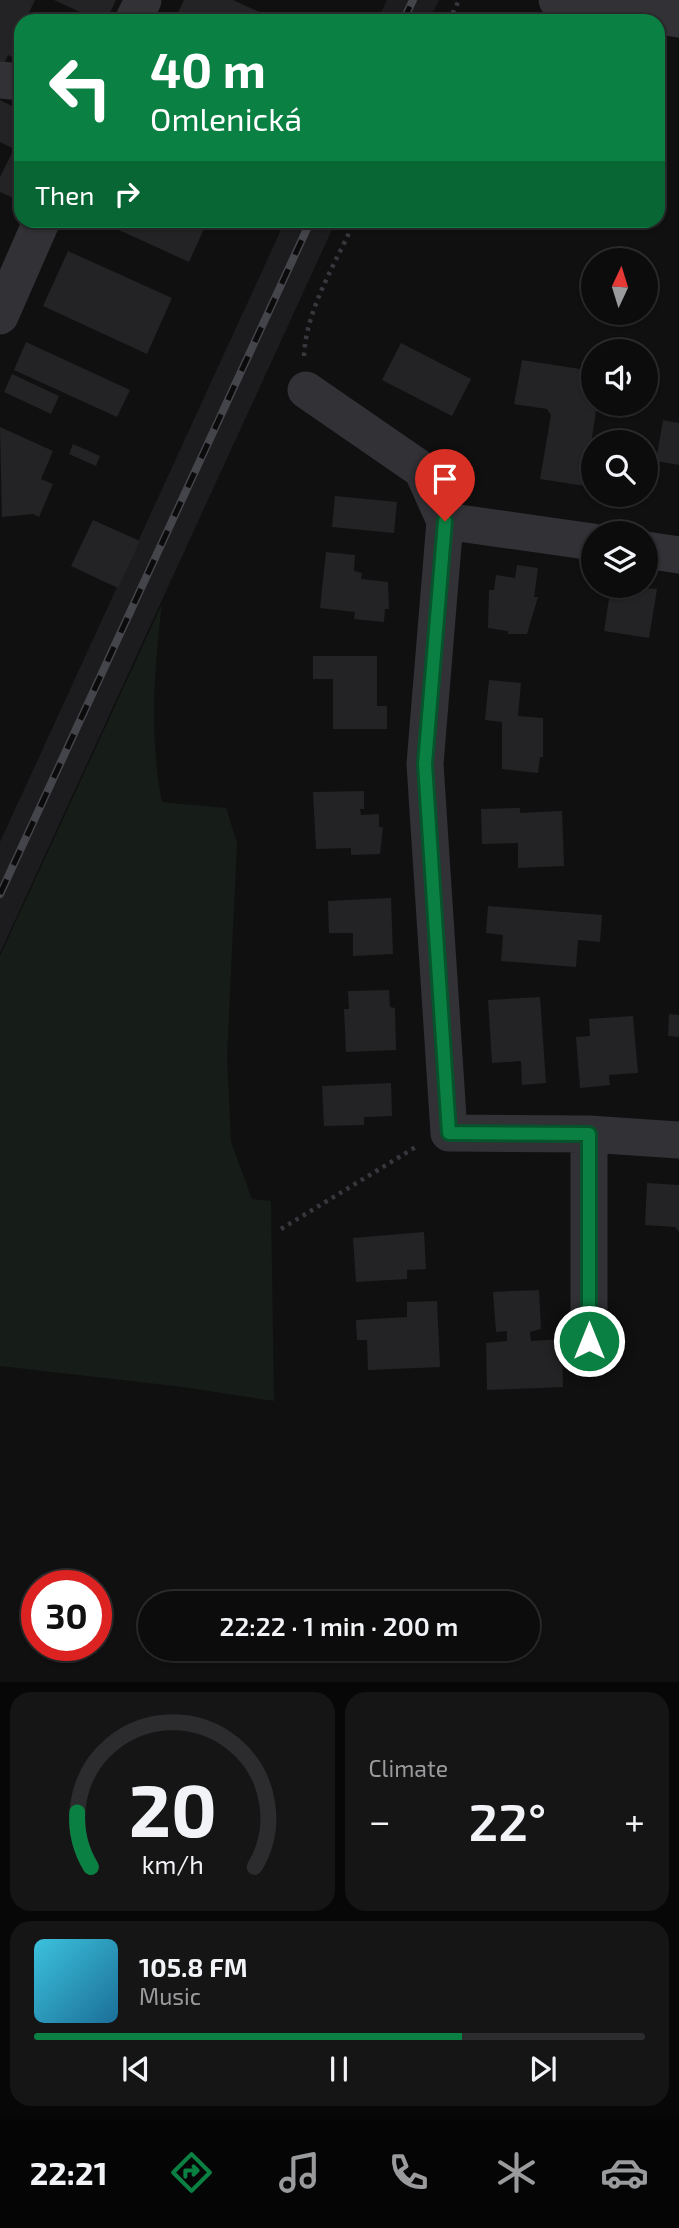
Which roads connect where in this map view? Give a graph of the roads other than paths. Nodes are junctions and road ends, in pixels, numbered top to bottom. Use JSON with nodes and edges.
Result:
{"nodes":[{"id":1,"x":556,"y":0,"type":"edge"},
{"id":2,"x":647,"y":14,"type":"edge"},
{"id":3,"x":38,"y":228,"type":"edge"},
{"id":4,"x":0,"y":316,"type":"edge"},
{"id":5,"x":306,"y":390,"type":"road end"},
{"id":6,"x":445,"y":521,"type":"junction"},
{"id":7,"x":581,"y":540,"type":"edge"},
{"id":8,"x":658,"y":552,"type":"edge"},
{"id":9,"x":679,"y":555,"type":"edge"},
{"id":10,"x":589,"y":1134,"type":"junction"},
{"id":11,"x":679,"y":1140,"type":"edge"},
{"id":12,"x":589,"y":1341,"type":"dead end"}],
"edges":[{"from":1,"to":2,"type":"street"},
{"from":3,"to":4,"type":"street"},
{"from":5,"to":6,"type":"street"},
{"from":6,"to":7,"type":"street"},
{"from":6,"to":10,"type":"street"},
{"from":8,"to":9,"type":"street"},
{"from":10,"to":11,"type":"street"},
{"from":10,"to":12,"type":"street"}]}
